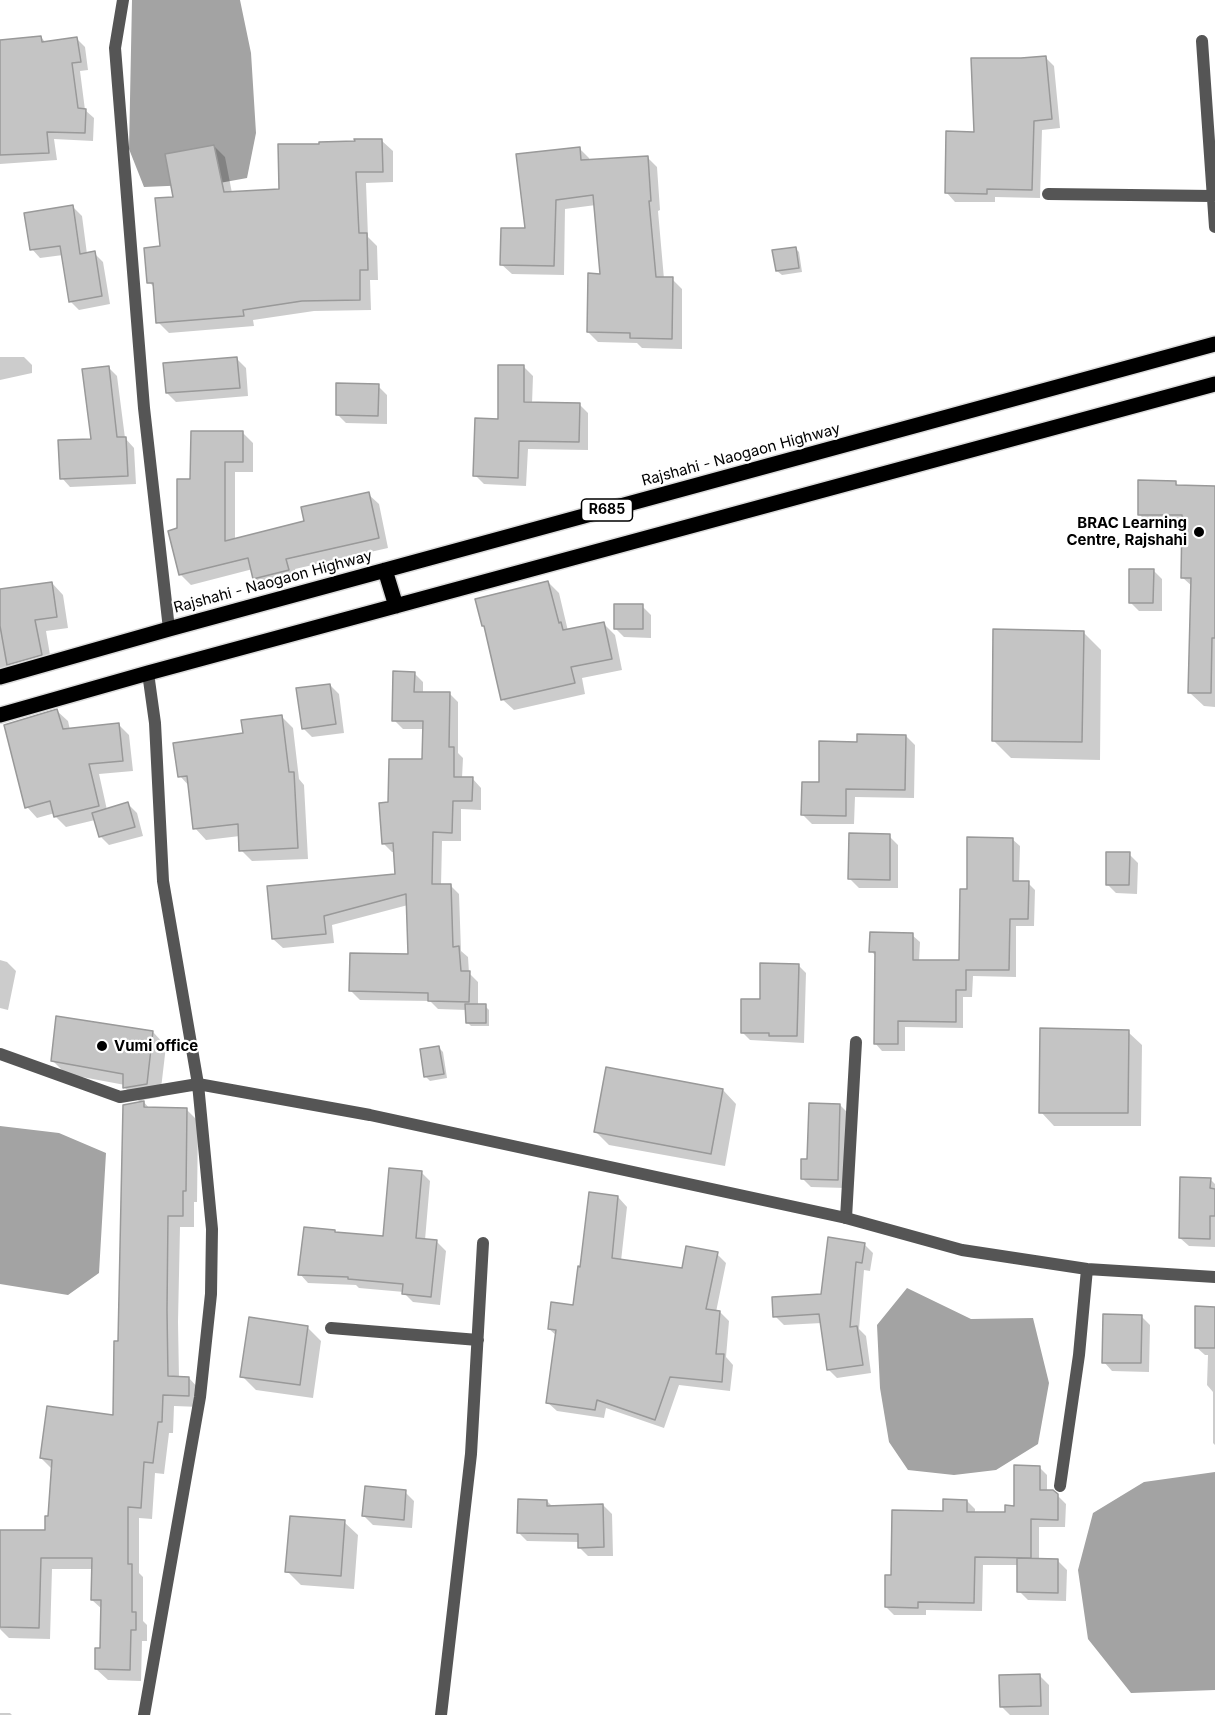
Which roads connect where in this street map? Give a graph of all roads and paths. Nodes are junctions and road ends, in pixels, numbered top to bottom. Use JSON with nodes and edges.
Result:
{"nodes":[{"id":1,"x":123,"y":0,"type":"edge"},
{"id":2,"x":1202,"y":41,"type":"dead end"},
{"id":3,"x":1048,"y":194,"type":"dead end"},
{"id":4,"x":1212,"y":196,"type":"junction"},
{"id":5,"x":1215,"y":227,"type":"edge"},
{"id":6,"x":1215,"y":344,"type":"edge"},
{"id":7,"x":1215,"y":384,"type":"edge"},
{"id":8,"x":385,"y":570,"type":"junction"},
{"id":9,"x":396,"y":606,"type":"junction"},
{"id":10,"x":169,"y":629,"type":"junction"},
{"id":11,"x":148,"y":673,"type":"junction"},
{"id":12,"x":0,"y":677,"type":"edge"},
{"id":13,"x":0,"y":715,"type":"edge"},
{"id":14,"x":856,"y":1042,"type":"dead end"},
{"id":15,"x":0,"y":1054,"type":"edge"},
{"id":16,"x":198,"y":1084,"type":"junction"},
{"id":17,"x":846,"y":1218,"type":"junction"},
{"id":18,"x":483,"y":1243,"type":"dead end"},
{"id":19,"x":1087,"y":1269,"type":"junction"},
{"id":20,"x":1215,"y":1277,"type":"edge"},
{"id":21,"x":331,"y":1328,"type":"dead end"},
{"id":22,"x":478,"y":1340,"type":"junction"},
{"id":23,"x":1060,"y":1486,"type":"dead end"},
{"id":24,"x":144,"y":1715,"type":"edge"},
{"id":25,"x":441,"y":1715,"type":"edge"}],
"edges":[{"from":1,"to":10,"type":"street"},
{"from":2,"to":4,"type":"street"},
{"from":3,"to":4,"type":"street"},
{"from":4,"to":5,"type":"street"},
{"from":6,"to":8,"type":"main road","name":"Rajshahi - Naogaon Highway","number":"R685"},
{"from":7,"to":9,"type":"main road","number":"R685"},
{"from":8,"to":9,"type":"main road"},
{"from":8,"to":10,"type":"main road","name":"Rajshahi - Naogaon Highway","number":"R685"},
{"from":9,"to":11,"type":"main road","number":"R685"},
{"from":10,"to":12,"type":"main road","name":"Rajshahi - Naogaon Highway","number":"R685"},
{"from":11,"to":13,"type":"main road","number":"R685"},
{"from":11,"to":16,"type":"street"},
{"from":14,"to":17,"type":"street"},
{"from":15,"to":16,"type":"street"},
{"from":16,"to":17,"type":"street"},
{"from":16,"to":24,"type":"street"},
{"from":17,"to":19,"type":"street"},
{"from":18,"to":22,"type":"street"},
{"from":19,"to":20,"type":"street"},
{"from":19,"to":23,"type":"street"},
{"from":21,"to":22,"type":"street"},
{"from":22,"to":25,"type":"street"}]}
